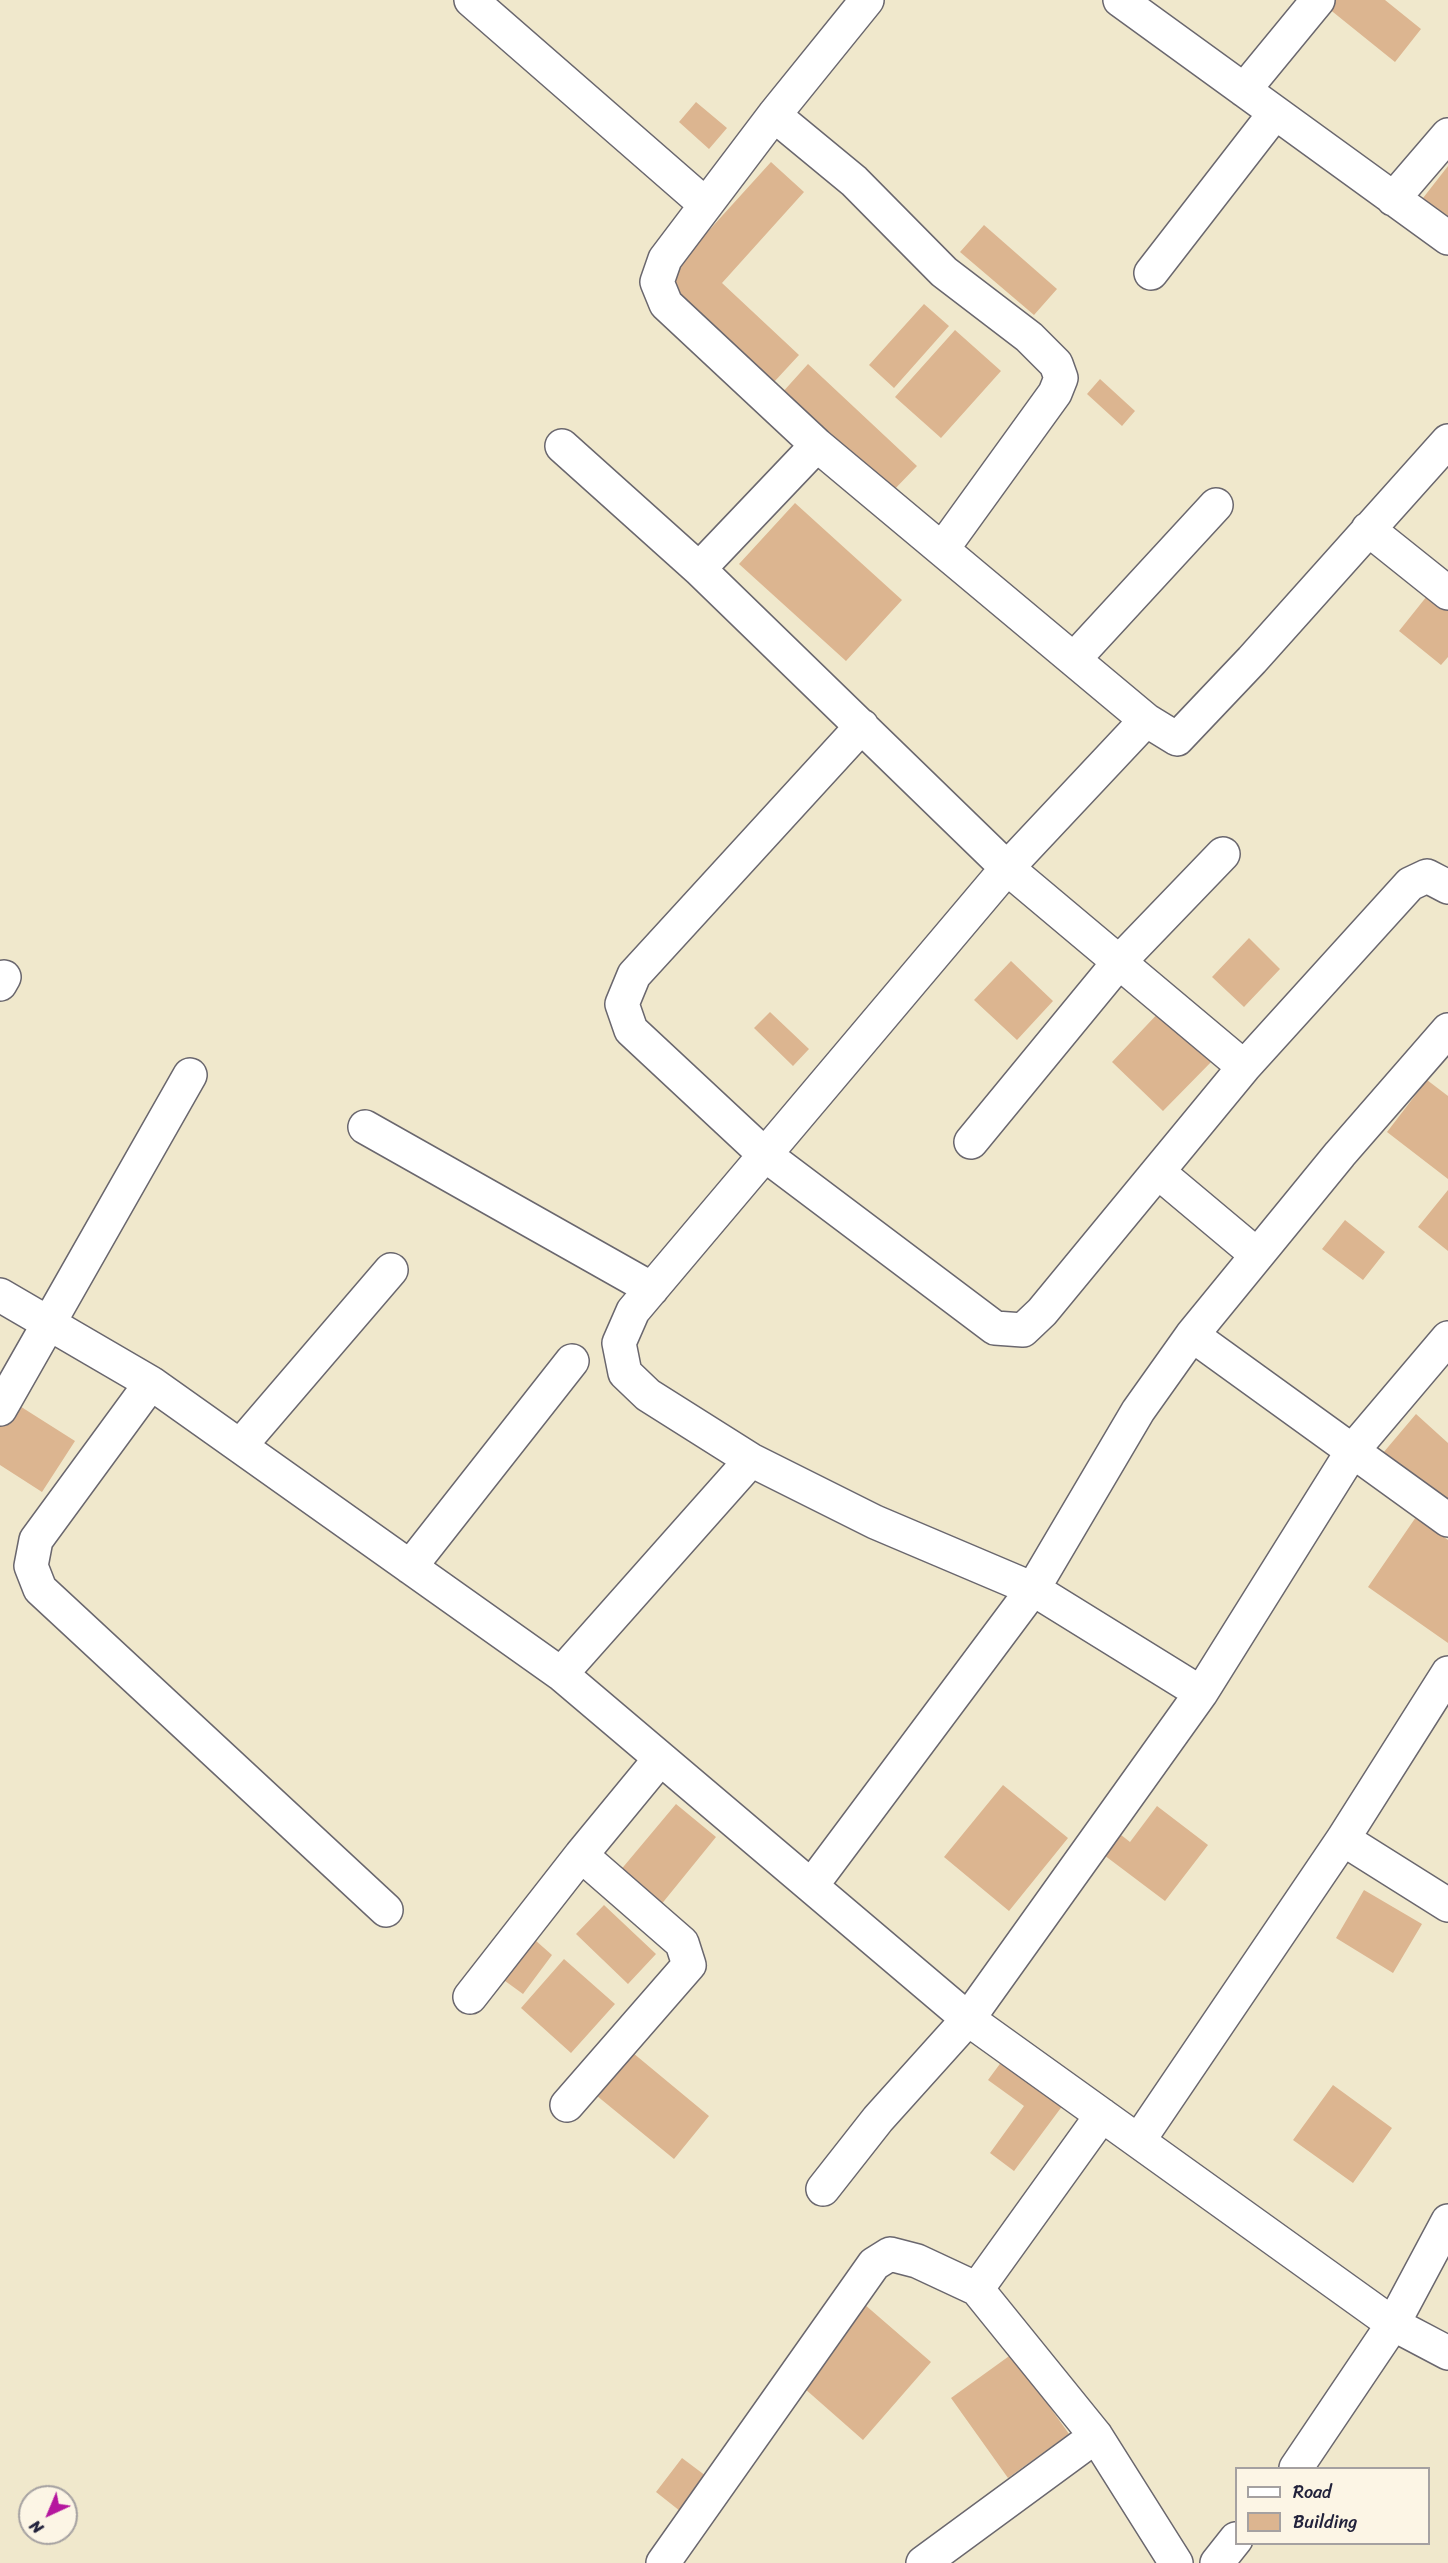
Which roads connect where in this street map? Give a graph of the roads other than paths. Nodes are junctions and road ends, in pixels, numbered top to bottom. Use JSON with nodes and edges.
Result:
{"nodes":[{"id":1,"x":471,"y":0,"type":"edge"},
{"id":2,"x":867,"y":0,"type":"edge"},
{"id":3,"x":1120,"y":0,"type":"edge"},
{"id":4,"x":1318,"y":0,"type":"edge"},
{"id":5,"x":1244,"y":90,"type":"junction"},
{"id":6,"x":1275,"y":113,"type":"junction"},
{"id":7,"x":774,"y":115,"type":"junction"},
{"id":8,"x":1448,"y":135,"type":"edge"},
{"id":9,"x":1393,"y":199,"type":"junction"},
{"id":10,"x":706,"y":205,"type":"junction"},
{"id":11,"x":1448,"y":238,"type":"edge"},
{"id":12,"x":1151,"y":273,"type":"dead end"},
{"id":13,"x":1448,"y":441,"type":"edge"},
{"id":14,"x":817,"y":445,"type":"junction"},
{"id":15,"x":562,"y":446,"type":"dead end"},
{"id":16,"x":1216,"y":505,"type":"dead end"},
{"id":17,"x":1368,"y":529,"type":"junction"},
{"id":18,"x":943,"y":548,"type":"junction"},
{"id":19,"x":699,"y":569,"type":"junction"},
{"id":20,"x":1448,"y":593,"type":"edge"},
{"id":21,"x":1075,"y":658,"type":"junction"},
{"id":22,"x":1146,"y":720,"type":"junction"},
{"id":23,"x":862,"y":726,"type":"junction"},
{"id":24,"x":1223,"y":854,"type":"dead end"},
{"id":25,"x":1007,"y":868,"type":"junction"},
{"id":26,"x":1448,"y":887,"type":"edge"},
{"id":27,"x":1119,"y":962,"type":"junction"},
{"id":28,"x":1448,"y":1030,"type":"edge"},
{"id":29,"x":1245,"y":1067,"type":"junction"},
{"id":30,"x":190,"y":1075,"type":"dead end"},
{"id":31,"x":365,"y":1127,"type":"dead end"},
{"id":32,"x":971,"y":1142,"type":"dead end"},
{"id":33,"x":764,"y":1154,"type":"junction"},
{"id":34,"x":1158,"y":1172,"type":"junction"},
{"id":35,"x":1257,"y":1255,"type":"junction"},
{"id":36,"x":391,"y":1270,"type":"dead end"},
{"id":37,"x":652,"y":1289,"type":"junction"},
{"id":38,"x":0,"y":1294,"type":"edge"},
{"id":39,"x":50,"y":1322,"type":"junction"},
{"id":40,"x":1192,"y":1335,"type":"junction"},
{"id":41,"x":1448,"y":1338,"type":"edge"},
{"id":42,"x":572,"y":1361,"type":"dead end"},
{"id":43,"x":151,"y":1383,"type":"junction"},
{"id":44,"x":0,"y":1409,"type":"edge"},
{"id":45,"x":240,"y":1446,"type":"junction"},
{"id":46,"x":1353,"y":1450,"type":"junction"},
{"id":47,"x":751,"y":1460,"type":"junction"},
{"id":48,"x":1448,"y":1520,"type":"edge"},
{"id":49,"x":410,"y":1567,"type":"junction"},
{"id":50,"x":1033,"y":1589,"type":"junction"},
{"id":51,"x":1448,"y":1673,"type":"edge"},
{"id":52,"x":561,"y":1674,"type":"junction"},
{"id":53,"x":1201,"y":1693,"type":"junction"},
{"id":54,"x":660,"y":1759,"type":"junction"},
{"id":55,"x":1343,"y":1839,"type":"junction"},
{"id":56,"x":580,"y":1855,"type":"junction"},
{"id":57,"x":812,"y":1885,"type":"junction"},
{"id":58,"x":1448,"y":1905,"type":"edge"},
{"id":59,"x":386,"y":1910,"type":"dead end"},
{"id":60,"x":470,"y":1997,"type":"dead end"},
{"id":61,"x":968,"y":2019,"type":"junction"},
{"id":62,"x":567,"y":2105,"type":"dead end"},
{"id":63,"x":1102,"y":2115,"type":"junction"},
{"id":64,"x":1139,"y":2140,"type":"junction"},
{"id":65,"x":824,"y":2189,"type":"dead end"},
{"id":66,"x":1448,"y":2221,"type":"edge"},
{"id":67,"x":977,"y":2289,"type":"junction"},
{"id":68,"x":1393,"y":2324,"type":"junction"},
{"id":69,"x":1448,"y":2353,"type":"edge"},
{"id":70,"x":1096,"y":2436,"type":"junction"},
{"id":71,"x":1297,"y":2467,"type":"edge"},
{"id":72,"x":1235,"y":2540,"type":"edge"},
{"id":73,"x":663,"y":2563,"type":"edge"},
{"id":74,"x":922,"y":2563,"type":"edge"},
{"id":75,"x":1176,"y":2563,"type":"edge"},
{"id":76,"x":1217,"y":2563,"type":"edge"}],
"edges":[{"from":1,"to":10,"type":"street"},
{"from":2,"to":7,"type":"street"},
{"from":3,"to":5,"type":"street"},
{"from":4,"to":5,"type":"street"},
{"from":5,"to":6,"type":"street"},
{"from":6,"to":9,"type":"street"},
{"from":6,"to":12,"type":"street"},
{"from":7,"to":10,"type":"street"},
{"from":7,"to":18,"type":"street"},
{"from":8,"to":9,"type":"street"},
{"from":9,"to":11,"type":"street"},
{"from":10,"to":14,"type":"street"},
{"from":13,"to":17,"type":"street"},
{"from":14,"to":18,"type":"street"},
{"from":14,"to":19,"type":"street"},
{"from":15,"to":19,"type":"street"},
{"from":16,"to":21,"type":"street"},
{"from":17,"to":20,"type":"street"},
{"from":17,"to":22,"type":"street"},
{"from":18,"to":21,"type":"street"},
{"from":19,"to":23,"type":"street"},
{"from":21,"to":22,"type":"street"},
{"from":22,"to":25,"type":"street"},
{"from":23,"to":25,"type":"street"},
{"from":23,"to":33,"type":"street"},
{"from":24,"to":27,"type":"street"},
{"from":25,"to":27,"type":"street"},
{"from":25,"to":33,"type":"street"},
{"from":26,"to":29,"type":"street"},
{"from":27,"to":29,"type":"street"},
{"from":27,"to":32,"type":"street"},
{"from":28,"to":35,"type":"street"},
{"from":29,"to":34,"type":"street"},
{"from":30,"to":39,"type":"street"},
{"from":31,"to":37,"type":"street"},
{"from":33,"to":34,"type":"street"},
{"from":33,"to":37,"type":"street"},
{"from":34,"to":35,"type":"street"},
{"from":35,"to":40,"type":"street"},
{"from":36,"to":45,"type":"street"},
{"from":37,"to":47,"type":"street"},
{"from":38,"to":39,"type":"street"},
{"from":39,"to":43,"type":"street"},
{"from":39,"to":44,"type":"street"},
{"from":40,"to":46,"type":"street"},
{"from":40,"to":50,"type":"street"},
{"from":41,"to":46,"type":"street"},
{"from":42,"to":49,"type":"street"},
{"from":43,"to":45,"type":"street"},
{"from":43,"to":59,"type":"street"},
{"from":45,"to":49,"type":"street"},
{"from":46,"to":48,"type":"street"},
{"from":46,"to":53,"type":"street"},
{"from":47,"to":50,"type":"street"},
{"from":47,"to":52,"type":"street"},
{"from":49,"to":52,"type":"street"},
{"from":50,"to":53,"type":"street"},
{"from":50,"to":57,"type":"street"},
{"from":51,"to":55,"type":"street"},
{"from":52,"to":54,"type":"street"},
{"from":53,"to":61,"type":"street"},
{"from":54,"to":56,"type":"street"},
{"from":54,"to":57,"type":"street"},
{"from":55,"to":58,"type":"street"},
{"from":55,"to":64,"type":"street"},
{"from":56,"to":60,"type":"street"},
{"from":56,"to":62,"type":"street"},
{"from":57,"to":61,"type":"street"},
{"from":61,"to":63,"type":"street"},
{"from":61,"to":65,"type":"street"},
{"from":63,"to":64,"type":"street"},
{"from":63,"to":67,"type":"street"},
{"from":64,"to":68,"type":"street"},
{"from":66,"to":68,"type":"street"},
{"from":67,"to":70,"type":"street"},
{"from":67,"to":73,"type":"street"},
{"from":68,"to":69,"type":"street"},
{"from":68,"to":71,"type":"street"},
{"from":70,"to":74,"type":"street"},
{"from":70,"to":75,"type":"street"},
{"from":72,"to":76,"type":"street"}]}
